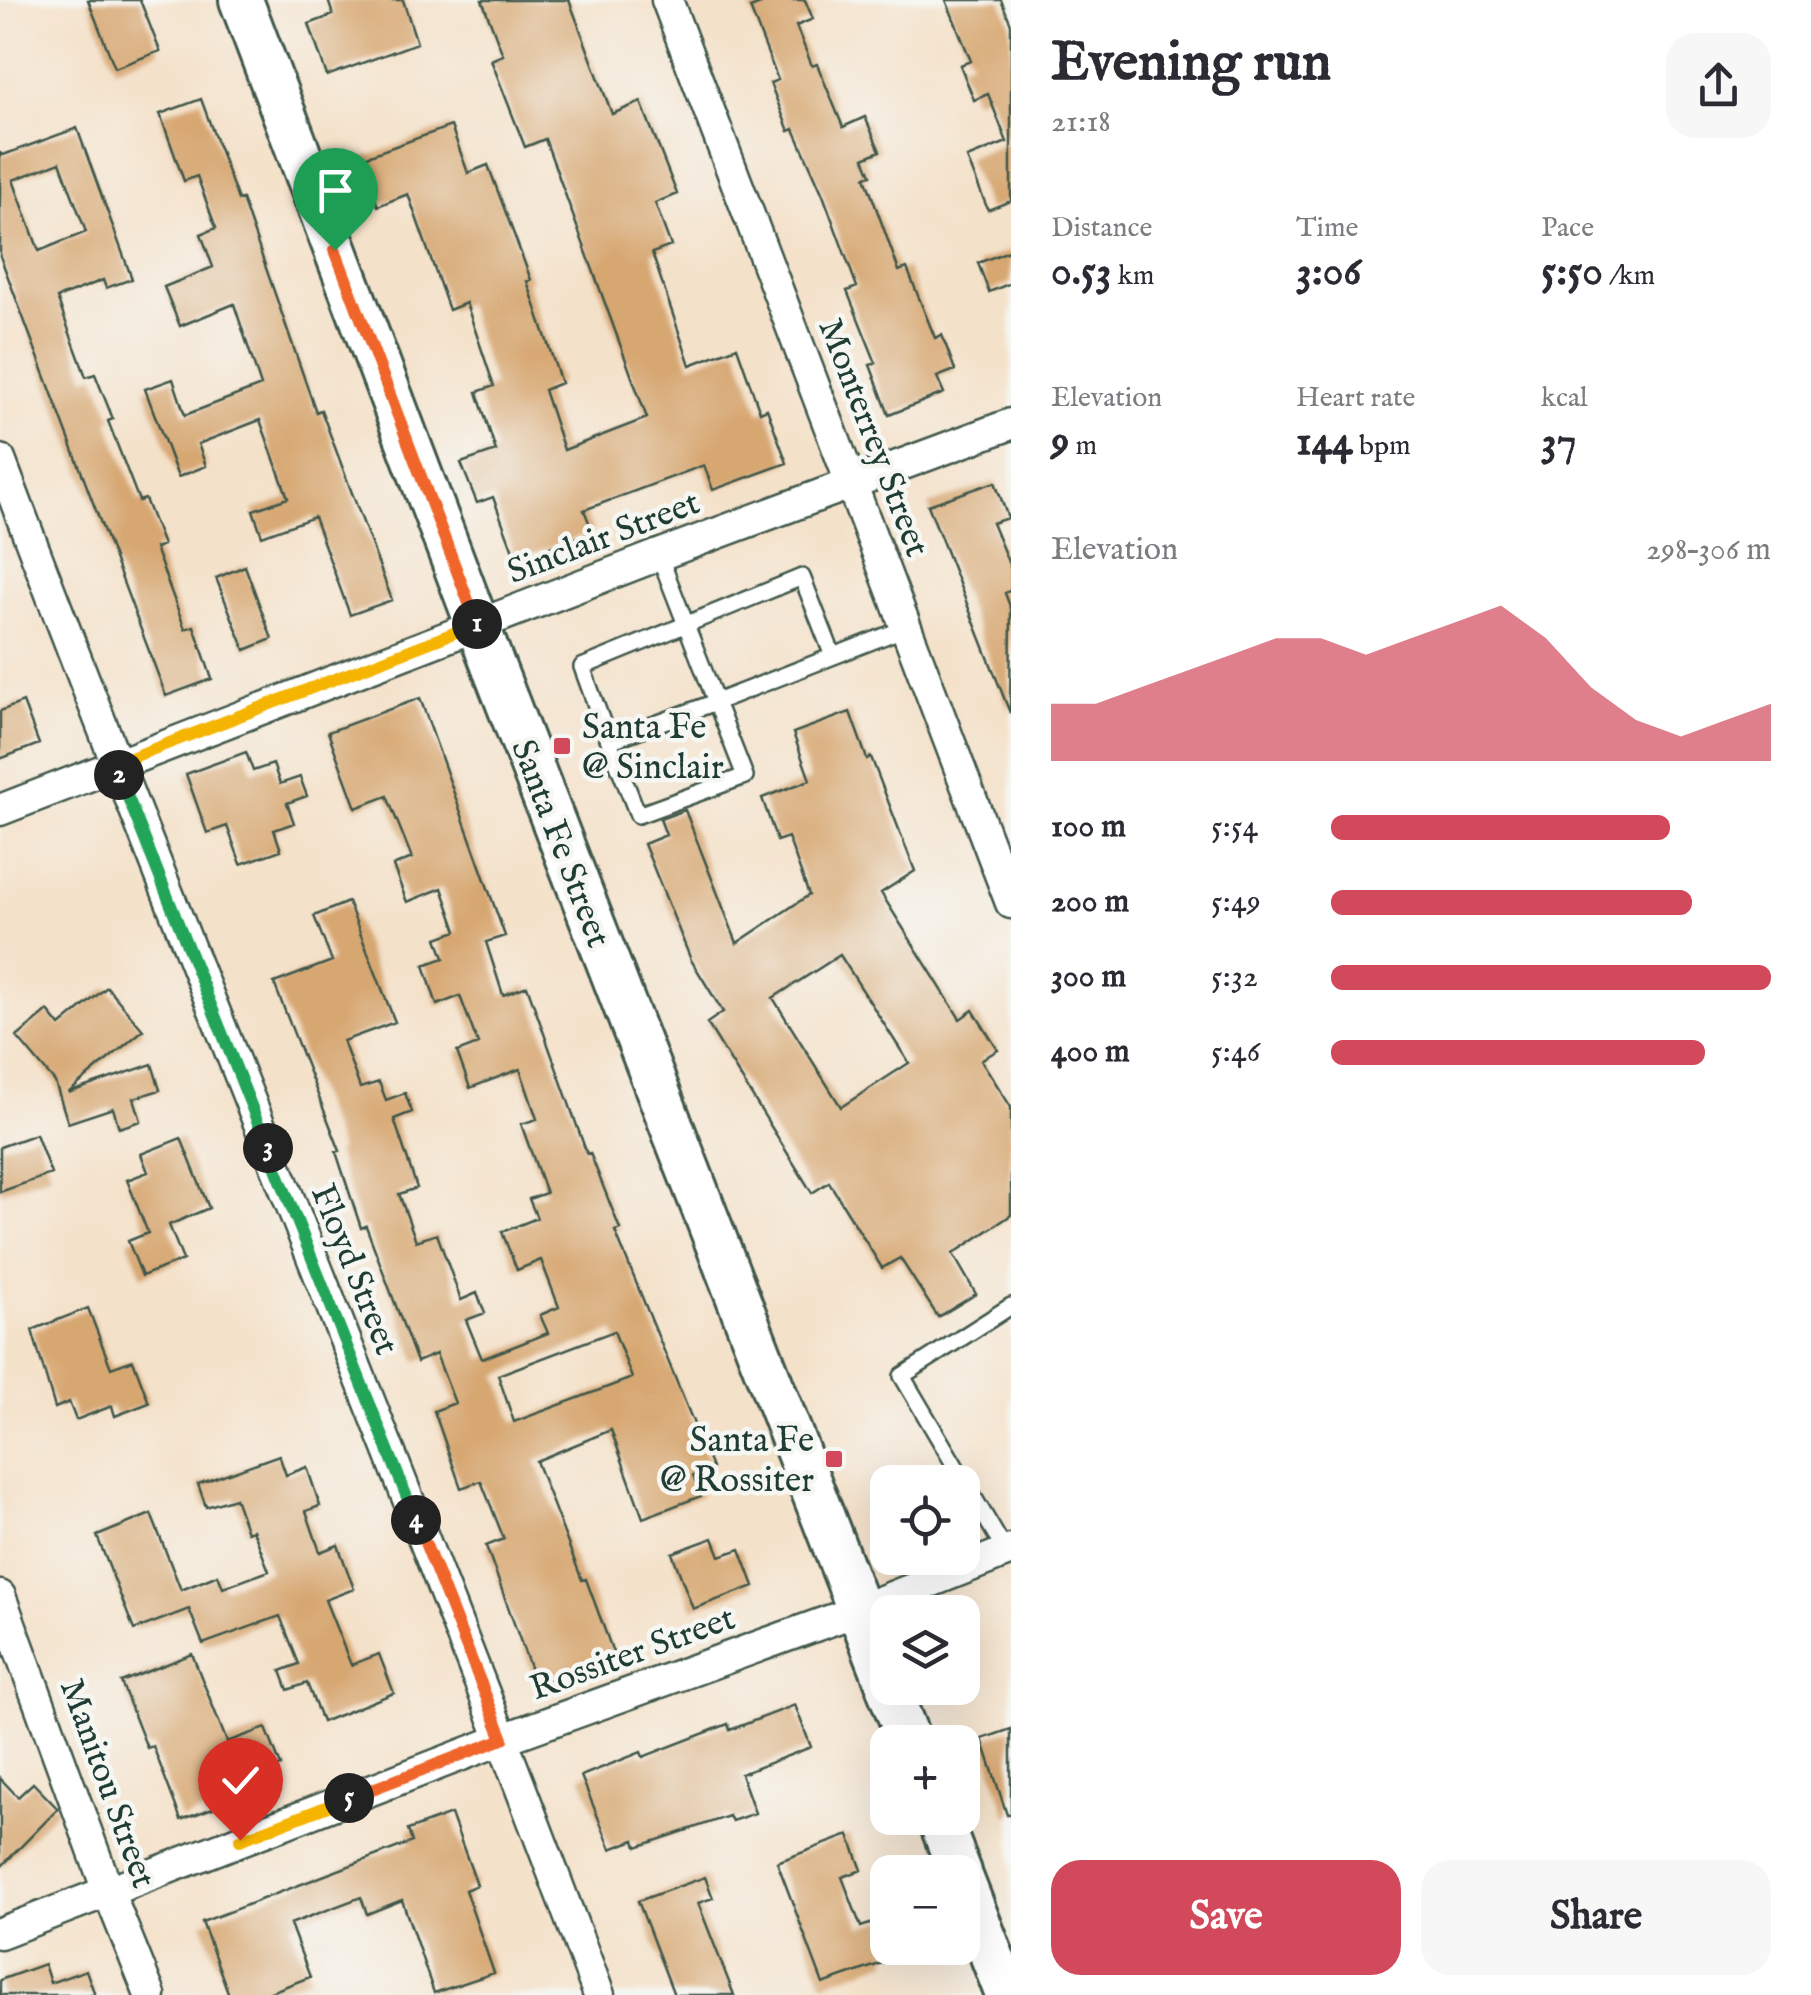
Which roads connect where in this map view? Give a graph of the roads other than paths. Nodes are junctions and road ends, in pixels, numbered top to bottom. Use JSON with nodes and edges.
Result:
{"nodes":[{"id":1,"x":241,"y":0,"type":"edge"},
{"id":2,"x":667,"y":0,"type":"edge"},
{"id":3,"x":1011,"y":424,"type":"edge"},
{"id":4,"x":0,"y":460,"type":"edge"},
{"id":5,"x":853,"y":482,"type":"junction"},
{"id":6,"x":659,"y":555,"type":"junction"},
{"id":7,"x":477,"y":624,"type":"junction"},
{"id":8,"x":684,"y":625,"type":"junction"},
{"id":9,"x":908,"y":627,"type":"junction"},
{"id":10,"x":833,"y":656,"type":"junction"},
{"id":11,"x":716,"y":702,"type":"junction"},
{"id":12,"x":609,"y":740,"type":"junction"},
{"id":13,"x":115,"y":764,"type":"junction"},
{"id":14,"x":0,"y":810,"type":"edge"},
{"id":15,"x":1011,"y":903,"type":"edge"},
{"id":16,"x":1011,"y":1306,"type":"edge"},
{"id":17,"x":1008,"y":1551,"type":"edge"},
{"id":18,"x":0,"y":1596,"type":"edge"},
{"id":19,"x":858,"y":1610,"type":"junction"},
{"id":20,"x":870,"y":1640,"type":"edge"},
{"id":21,"x":503,"y":1739,"type":"junction"},
{"id":22,"x":108,"y":1892,"type":"junction"},
{"id":23,"x":980,"y":1926,"type":"edge"},
{"id":24,"x":0,"y":1934,"type":"edge"},
{"id":25,"x":150,"y":1995,"type":"edge"},
{"id":26,"x":598,"y":1995,"type":"edge"},
{"id":27,"x":1007,"y":1995,"type":"edge"}],
"edges":[{"from":1,"to":7,"type":"main road","name":"Santa Fe Street"},
{"from":2,"to":5,"type":"street","name":"Monterrey Street"},
{"from":3,"to":5,"type":"street","name":"Sinclair Street"},
{"from":4,"to":13,"type":"street","name":"Floyd Street"},
{"from":5,"to":6,"type":"street","name":"Sinclair Street"},
{"from":5,"to":9,"type":"street","name":"Monterrey Street"},
{"from":6,"to":7,"type":"street","name":"Sinclair Street"},
{"from":6,"to":8,"type":"lane"},
{"from":7,"to":13,"type":"street","name":"Sinclair Street"},
{"from":7,"to":19,"type":"main road","name":"Santa Fe Street"},
{"from":8,"to":10,"type":"lane"},
{"from":8,"to":11,"type":"lane"},
{"from":8,"to":12,"type":"lane"},
{"from":9,"to":10,"type":"lane"},
{"from":9,"to":15,"type":"street","name":"Monterrey Street"},
{"from":10,"to":11,"type":"lane"},
{"from":11,"to":12,"type":"lane"},
{"from":11,"to":12,"type":"lane"},
{"from":13,"to":14,"type":"street","name":"Sinclair Street"},
{"from":13,"to":21,"type":"street","name":"Floyd Street"},
{"from":16,"to":17,"type":"lane"},
{"from":17,"to":19,"type":"street","name":"Rossiter Street"},
{"from":18,"to":22,"type":"street","name":"Manitou Street"},
{"from":19,"to":20,"type":"main road","name":"Santa Fe Street"},
{"from":19,"to":21,"type":"street","name":"Rossiter Street"},
{"from":21,"to":22,"type":"street","name":"Rossiter Street"},
{"from":21,"to":26,"type":"street","name":"Floyd Street"},
{"from":22,"to":24,"type":"street","name":"Rossiter Street"},
{"from":22,"to":25,"type":"street","name":"Manitou Street"},
{"from":23,"to":27,"type":"main road"}]}
